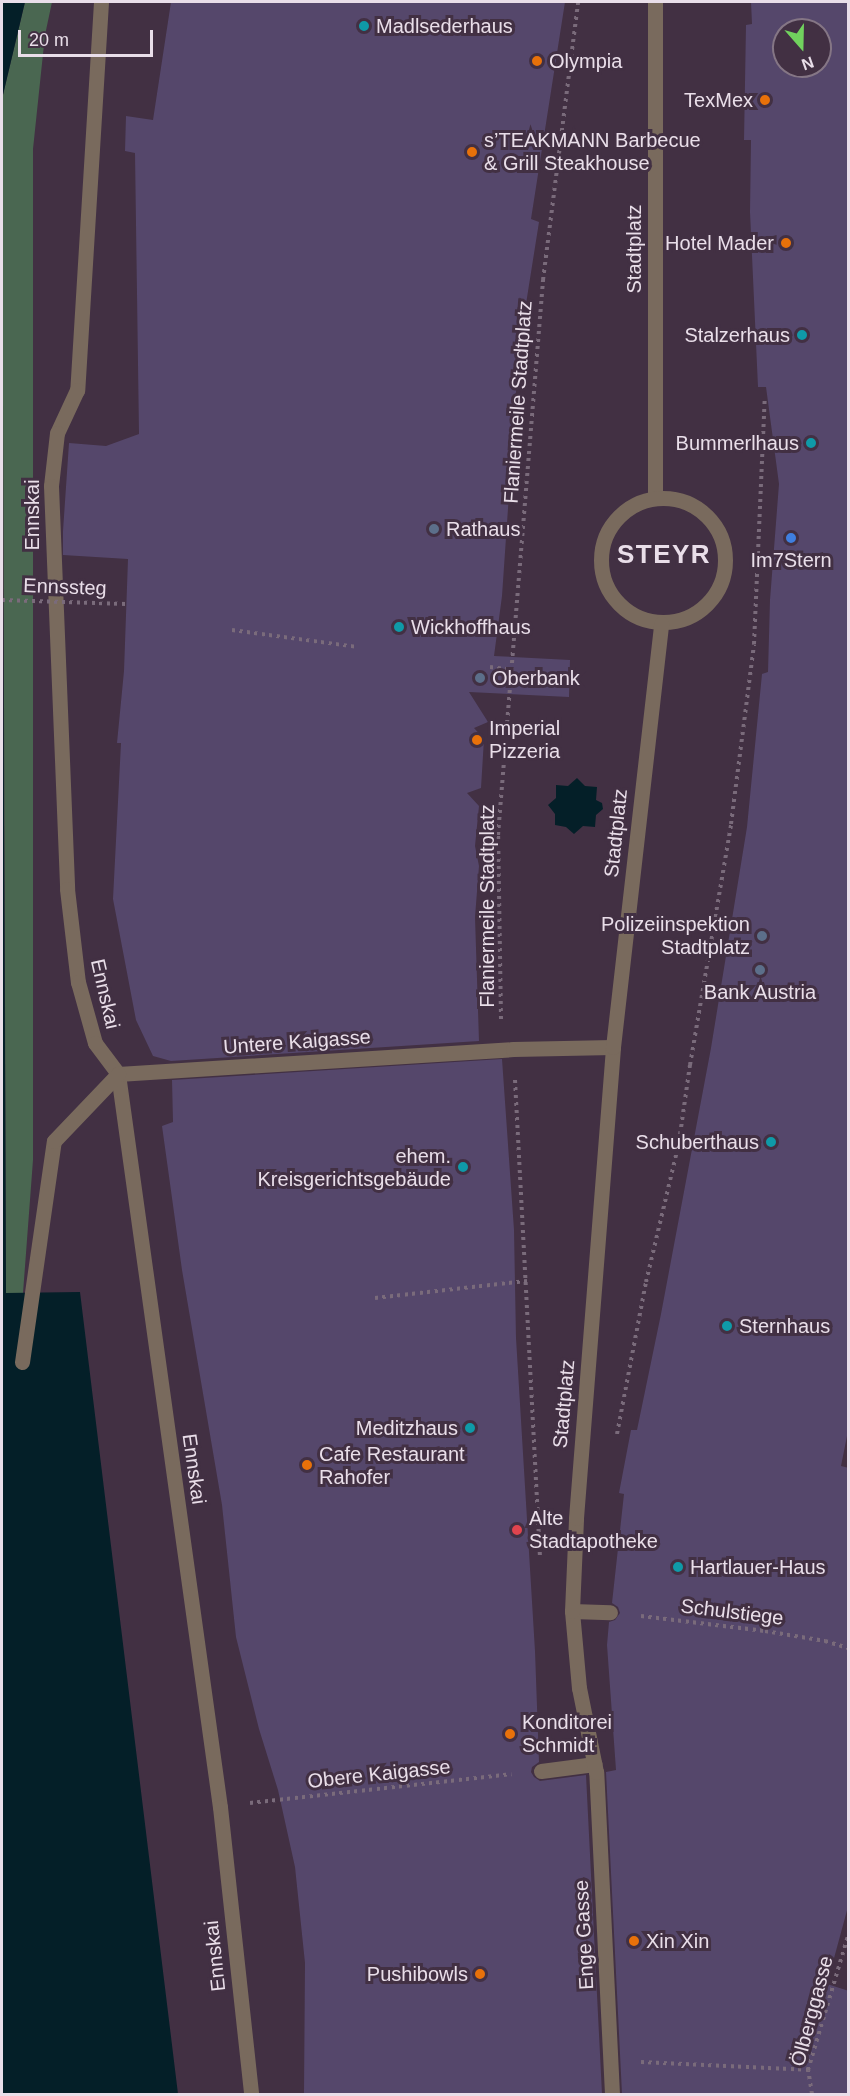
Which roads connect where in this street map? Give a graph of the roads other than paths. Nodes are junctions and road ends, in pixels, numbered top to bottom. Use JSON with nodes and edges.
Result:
{"nodes":[{"id":1,"x":101,"y":2,"type":"edge"},
{"id":2,"x":655,"y":2,"type":"edge"},
{"id":3,"x":655,"y":497,"type":"junction"},
{"id":4,"x":661,"y":624,"type":"junction"},
{"id":5,"x":613,"y":1047,"type":"junction"},
{"id":6,"x":118,"y":1074,"type":"junction"},
{"id":7,"x":21,"y":1362,"type":"dead end"},
{"id":8,"x":572,"y":1611,"type":"junction"},
{"id":9,"x":610,"y":1612,"type":"road end"},
{"id":10,"x":596,"y":1768,"type":"junction"},
{"id":11,"x":541,"y":1771,"type":"road end"},
{"id":12,"x":251,"y":2094,"type":"edge"},
{"id":13,"x":612,"y":2094,"type":"edge"}],
"edges":[{"from":1,"to":6,"type":"street","name":"Ennskai"},
{"from":2,"to":3,"type":"street","name":"Stadtplatz"},
{"from":3,"to":4,"type":"street"},
{"from":3,"to":4,"type":"street"},
{"from":4,"to":5,"type":"street","name":"Stadtplatz"},
{"from":5,"to":6,"type":"street","name":"Untere Kaigasse"},
{"from":5,"to":8,"type":"street","name":"Stadtplatz"},
{"from":6,"to":7,"type":"street"},
{"from":6,"to":12,"type":"street","name":"Ennskai"},
{"from":8,"to":9,"type":"street"},
{"from":8,"to":10,"type":"street","name":"Stadtplatz"},
{"from":10,"to":11,"type":"street"},
{"from":10,"to":13,"type":"street","name":"Enge Gasse"}]}
